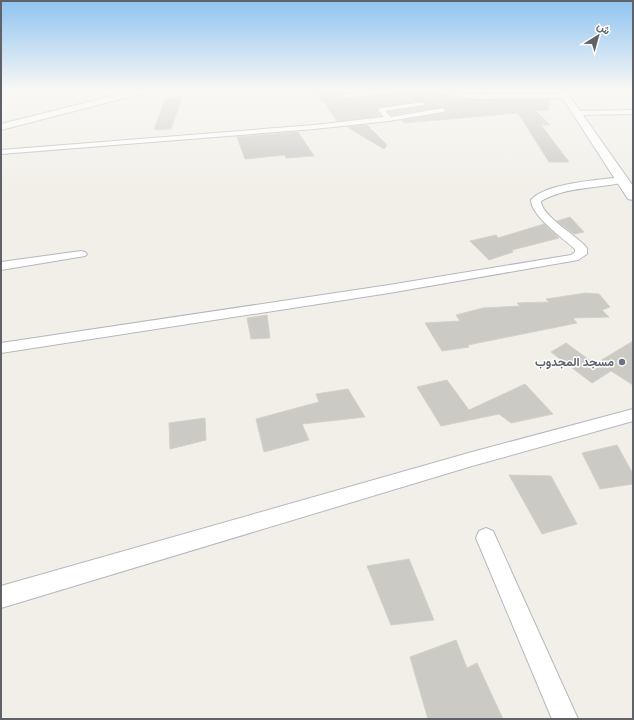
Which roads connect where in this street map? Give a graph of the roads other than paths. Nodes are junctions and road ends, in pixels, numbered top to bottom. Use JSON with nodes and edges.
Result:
{"nodes":[{"id":1,"x":337,"y":125,"type":"edge"},
{"id":2,"x":585,"y":125,"type":"edge"},
{"id":3,"x":1,"y":152,"type":"edge"},
{"id":4,"x":633,"y":174,"type":"edge"},
{"id":5,"x":620,"y":177,"type":"junction"},
{"id":6,"x":633,"y":196,"type":"edge"},
{"id":7,"x":82,"y":254,"type":"dead end"},
{"id":8,"x":1,"y":266,"type":"edge"},
{"id":9,"x":1,"y":348,"type":"edge"},
{"id":10,"x":633,"y":415,"type":"edge"},
{"id":11,"x":486,"y":538,"type":"dead end"},
{"id":12,"x":1,"y":597,"type":"edge"},
{"id":13,"x":565,"y":719,"type":"edge"}],
"edges":[{"from":1,"to":3,"type":"street"},
{"from":2,"to":5,"type":"street"},
{"from":4,"to":5,"type":"street"},
{"from":5,"to":6,"type":"street"},
{"from":5,"to":9,"type":"street"},
{"from":7,"to":8,"type":"street"},
{"from":10,"to":12,"type":"street"},
{"from":11,"to":13,"type":"street"}]}
